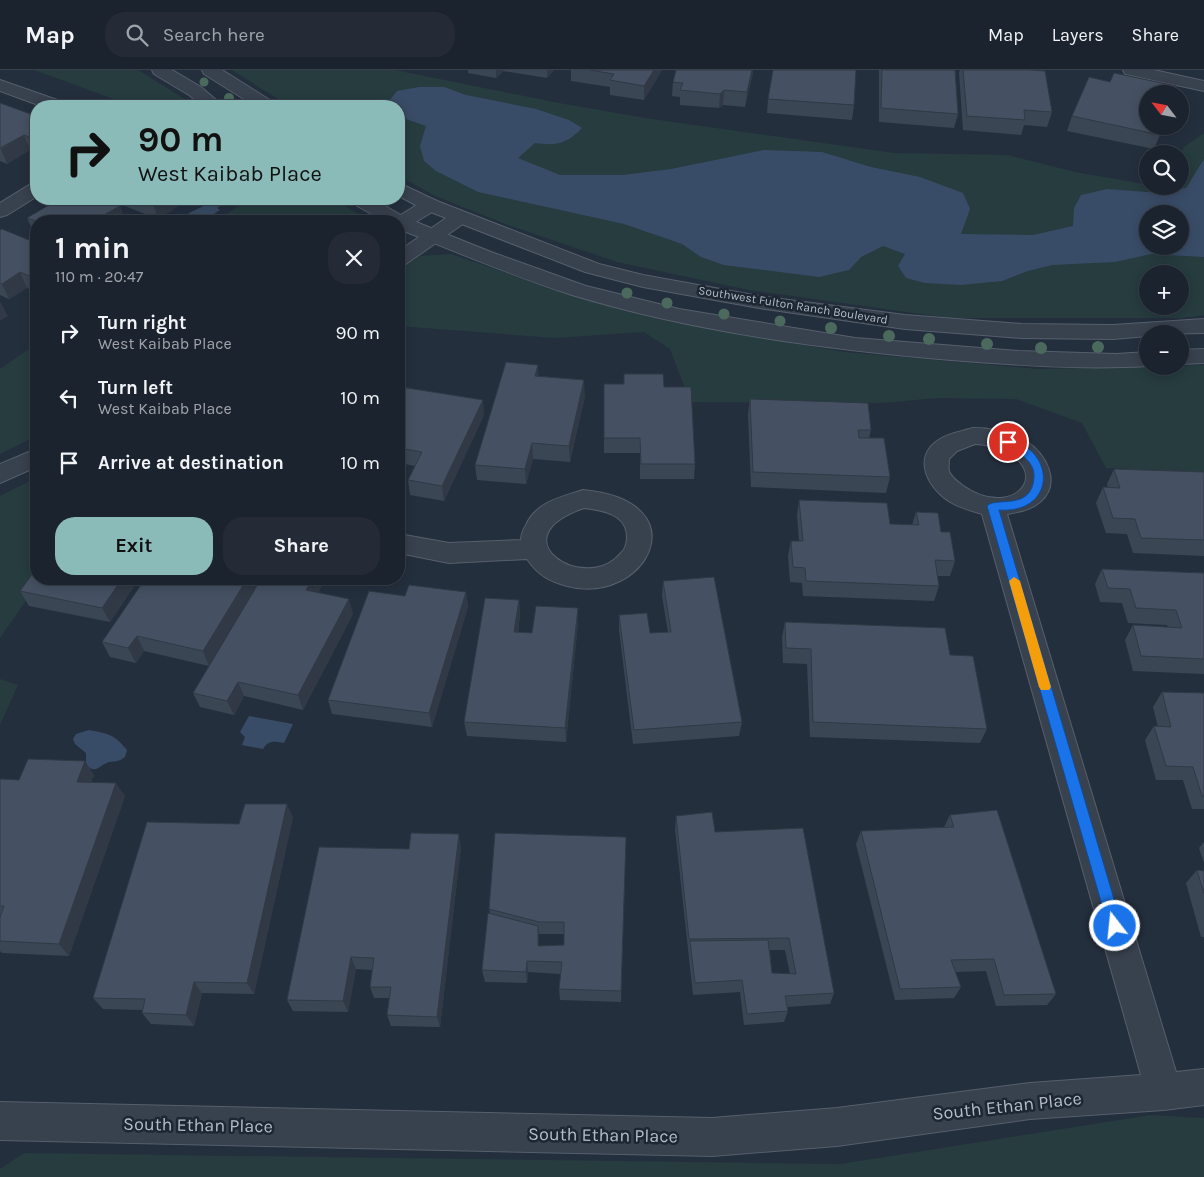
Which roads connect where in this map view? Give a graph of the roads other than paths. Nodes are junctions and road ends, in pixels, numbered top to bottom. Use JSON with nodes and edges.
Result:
{"nodes":[{"id":1,"x":160,"y":70,"type":"edge"},
{"id":2,"x":210,"y":70,"type":"edge"},
{"id":3,"x":1131,"y":70,"type":"edge"},
{"id":4,"x":1164,"y":73,"type":"edge"},
{"id":5,"x":0,"y":85,"type":"edge"},
{"id":6,"x":1204,"y":86,"type":"edge"},
{"id":7,"x":41,"y":100,"type":"edge"},
{"id":8,"x":207,"y":100,"type":"edge"},
{"id":9,"x":258,"y":100,"type":"edge"},
{"id":10,"x":405,"y":191,"type":"edge"},
{"id":11,"x":30,"y":193,"type":"edge"},
{"id":12,"x":369,"y":205,"type":"edge"},
{"id":13,"x":430,"y":205,"type":"junction"},
{"id":14,"x":0,"y":211,"type":"edge"},
{"id":15,"x":386,"y":215,"type":"edge"},
{"id":16,"x":460,"y":217,"type":"junction"},
{"id":17,"x":405,"y":220,"type":"edge"},
{"id":18,"x":405,"y":225,"type":"edge"},
{"id":19,"x":434,"y":236,"type":"junction"},
{"id":20,"x":405,"y":256,"type":"edge"},
{"id":21,"x":1204,"y":326,"type":"edge"},
{"id":22,"x":1204,"y":356,"type":"edge"},
{"id":23,"x":1189,"y":357,"type":"edge"},
{"id":24,"x":1139,"y":360,"type":"edge"},
{"id":25,"x":30,"y":459,"type":"edge"},
{"id":26,"x":0,"y":474,"type":"edge"},
{"id":27,"x":992,"y":506,"type":"dead end"},
{"id":28,"x":405,"y":545,"type":"edge"},
{"id":29,"x":535,"y":549,"type":"dead end"},
{"id":30,"x":1204,"y":1087,"type":"edge"},
{"id":31,"x":1164,"y":1092,"type":"junction"},
{"id":32,"x":0,"y":1121,"type":"edge"}],
"edges":[{"from":1,"to":8,"type":"street"},
{"from":2,"to":9,"type":"street"},
{"from":3,"to":4,"type":"street"},
{"from":4,"to":6,"type":"street"},
{"from":5,"to":7,"type":"street"},
{"from":10,"to":13,"type":"street","name":"Southwest Fulton Ranch Boulevard"},
{"from":11,"to":14,"type":"street"},
{"from":12,"to":15,"type":"street","name":"Southwest Fulton Ranch Boulevard"},
{"from":13,"to":16,"type":"street","name":"Southwest Fulton Ranch Boulevard"},
{"from":13,"to":17,"type":"street"},
{"from":16,"to":19,"type":"street"},
{"from":16,"to":21,"type":"street","name":"Southwest Fulton Ranch Boulevard"},
{"from":18,"to":19,"type":"street","name":"Southwest Fulton Ranch Boulevard"},
{"from":19,"to":20,"type":"street"},
{"from":19,"to":24,"type":"street","name":"Southwest Fulton Ranch Boulevard"},
{"from":22,"to":23,"type":"street"},
{"from":25,"to":26,"type":"street"},
{"from":27,"to":31,"type":"street"},
{"from":28,"to":29,"type":"street"},
{"from":30,"to":31,"type":"street","name":"South Ethan Place"},
{"from":31,"to":32,"type":"street","name":"South Ethan Place"}]}
